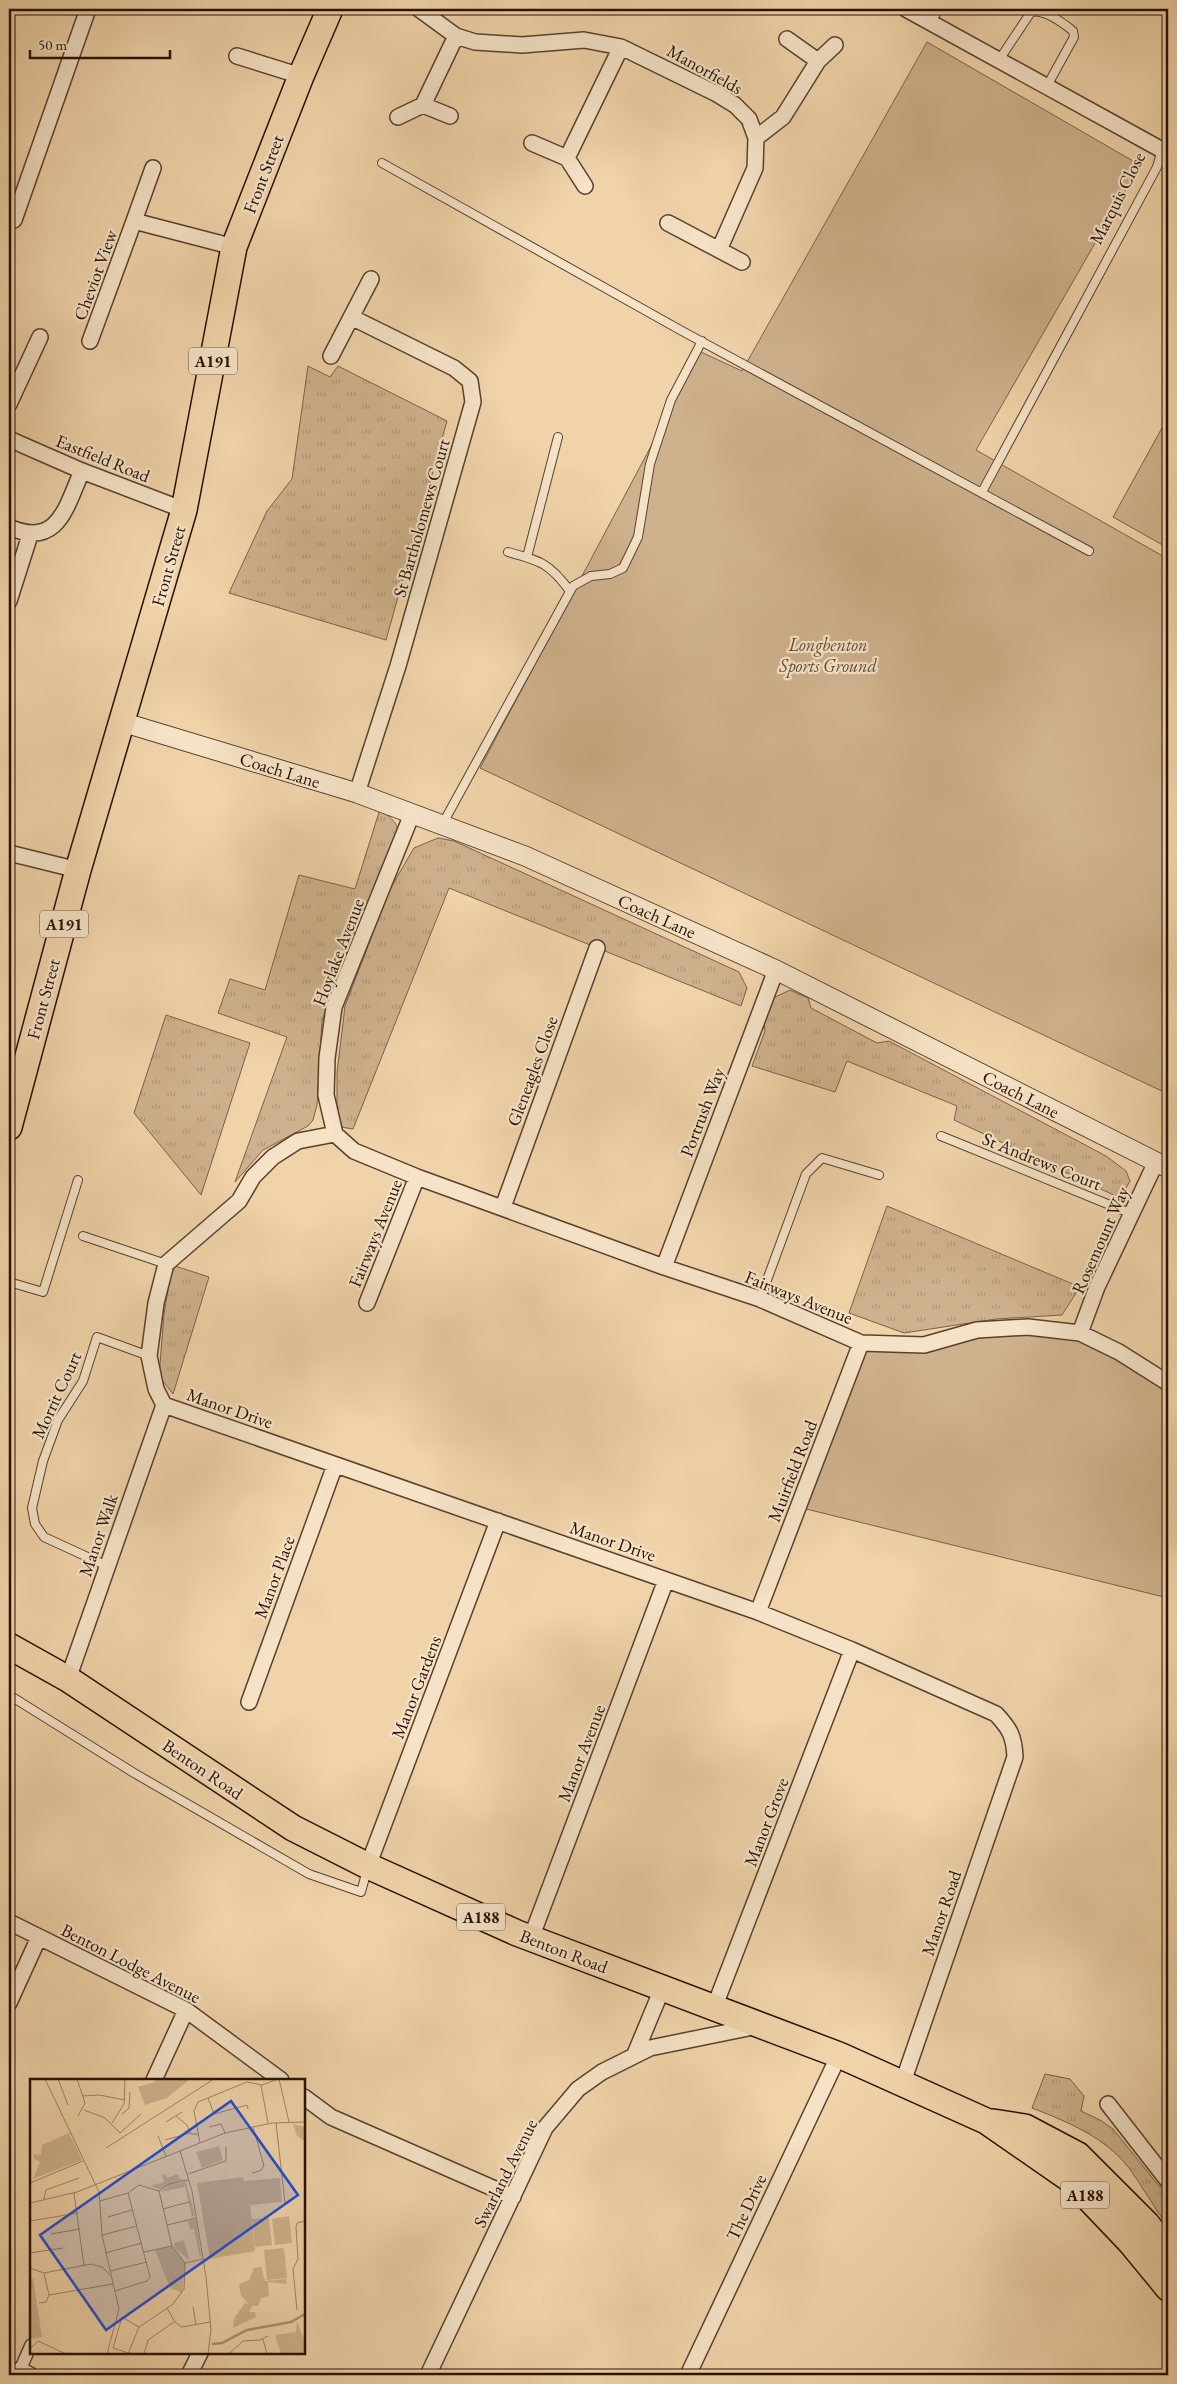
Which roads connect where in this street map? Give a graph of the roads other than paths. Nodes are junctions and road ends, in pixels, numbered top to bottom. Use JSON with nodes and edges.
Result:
{"nodes":[{"id":1,"x":88,"y":9,"type":"edge"},
{"id":2,"x":330,"y":9,"type":"edge"},
{"id":3,"x":418,"y":9,"type":"edge"},
{"id":4,"x":906,"y":9,"type":"edge"},
{"id":5,"x":939,"y":9,"type":"edge"},
{"id":6,"x":931,"y":22,"type":"junction"},
{"id":7,"x":456,"y":36,"type":"junction"},
{"id":8,"x":787,"y":39,"type":"dead end"},
{"id":9,"x":835,"y":45,"type":"dead end"},
{"id":10,"x":622,"y":47,"type":"junction"},
{"id":11,"x":237,"y":56,"type":"dead end"},
{"id":12,"x":999,"y":60,"type":"junction"},
{"id":13,"x":818,"y":61,"type":"junction"},
{"id":14,"x":301,"y":76,"type":"junction"},
{"id":15,"x":1047,"y":86,"type":"junction"},
{"id":16,"x":423,"y":105,"type":"junction"},
{"id":17,"x":450,"y":116,"type":"dead end"},
{"id":18,"x":398,"y":117,"type":"dead end"},
{"id":19,"x":756,"y":138,"type":"junction"},
{"id":20,"x":532,"y":143,"type":"dead end"},
{"id":21,"x":1162,"y":150,"type":"joint"},
{"id":22,"x":567,"y":158,"type":"junction"},
{"id":23,"x":382,"y":163,"type":"dead end"},
{"id":24,"x":153,"y":168,"type":"dead end"},
{"id":25,"x":585,"y":186,"type":"dead end"},
{"id":26,"x":9,"y":218,"type":"edge"},
{"id":27,"x":134,"y":221,"type":"junction"},
{"id":28,"x":668,"y":223,"type":"dead end"},
{"id":29,"x":234,"y":247,"type":"junction"},
{"id":30,"x":720,"y":250,"type":"junction"},
{"id":31,"x":742,"y":262,"type":"dead end"},
{"id":32,"x":371,"y":278,"type":"dead end"},
{"id":33,"x":351,"y":317,"type":"junction"},
{"id":34,"x":40,"y":337,"type":"dead end"},
{"id":35,"x":90,"y":341,"type":"dead end"},
{"id":36,"x":702,"y":341,"type":"junction"},
{"id":37,"x":331,"y":356,"type":"dead end"},
{"id":38,"x":9,"y":404,"type":"edge"},
{"id":39,"x":558,"y":437,"type":"dead end"},
{"id":40,"x":9,"y":439,"type":"edge"},
{"id":41,"x":82,"y":471,"type":"junction"},
{"id":42,"x":982,"y":492,"type":"junction"},
{"id":43,"x":184,"y":510,"type":"junction"},
{"id":44,"x":9,"y":527,"type":"edge"},
{"id":45,"x":30,"y":535,"type":"junction"},
{"id":46,"x":1089,"y":551,"type":"dead end"},
{"id":47,"x":508,"y":552,"type":"dead end"},
{"id":48,"x":527,"y":557,"type":"junction"},
{"id":49,"x":570,"y":591,"type":"junction"},
{"id":50,"x":9,"y":601,"type":"edge"},
{"id":51,"x":122,"y":722,"type":"junction"},
{"id":52,"x":357,"y":793,"type":"junction"},
{"id":53,"x":412,"y":814,"type":"junction"},
{"id":54,"x":441,"y":825,"type":"junction"},
{"id":55,"x":9,"y":852,"type":"edge"},
{"id":56,"x":78,"y":870,"type":"junction"},
{"id":57,"x":597,"y":948,"type":"dead end"},
{"id":58,"x":776,"y":970,"type":"junction"},
{"id":59,"x":9,"y":1127,"type":"edge"},
{"id":60,"x":334,"y":1134,"type":"junction"},
{"id":61,"x":941,"y":1136,"type":"dead end"},
{"id":62,"x":1162,"y":1165,"type":"edge"},
{"id":63,"x":879,"y":1176,"type":"dead end"},
{"id":64,"x":417,"y":1177,"type":"junction"},
{"id":65,"x":78,"y":1180,"type":"dead end"},
{"id":66,"x":503,"y":1207,"type":"junction"},
{"id":67,"x":1132,"y":1214,"type":"junction"},
{"id":68,"x":83,"y":1236,"type":"dead end"},
{"id":69,"x":166,"y":1264,"type":"junction"},
{"id":70,"x":664,"y":1267,"type":"junction"},
{"id":71,"x":9,"y":1282,"type":"edge"},
{"id":72,"x":760,"y":1299,"type":"junction"},
{"id":73,"x":368,"y":1303,"type":"dead end"},
{"id":74,"x":99,"y":1329,"type":"dead end"},
{"id":75,"x":1080,"y":1333,"type":"junction"},
{"id":76,"x":97,"y":1337,"type":"junction"},
{"id":77,"x":861,"y":1343,"type":"junction"},
{"id":78,"x":149,"y":1356,"type":"junction"},
{"id":79,"x":1168,"y":1383,"type":"edge"},
{"id":80,"x":164,"y":1405,"type":"junction"},
{"id":81,"x":335,"y":1465,"type":"junction"},
{"id":82,"x":498,"y":1521,"type":"junction"},
{"id":83,"x":106,"y":1566,"type":"junction"},
{"id":84,"x":666,"y":1580,"type":"junction"},
{"id":85,"x":758,"y":1612,"type":"junction"},
{"id":86,"x":9,"y":1646,"type":"edge"},
{"id":87,"x":852,"y":1650,"type":"junction"},
{"id":88,"x":68,"y":1679,"type":"junction"},
{"id":89,"x":9,"y":1695,"type":"edge"},
{"id":90,"x":249,"y":1702,"type":"dead end"},
{"id":91,"x":1015,"y":1757,"type":"joint"},
{"id":92,"x":368,"y":1866,"type":"junction"},
{"id":93,"x":9,"y":1922,"type":"edge"},
{"id":94,"x":39,"y":1937,"type":"junction"},
{"id":95,"x":530,"y":1938,"type":"junction"},
{"id":96,"x":662,"y":1989,"type":"junction"},
{"id":97,"x":9,"y":2003,"type":"edge"},
{"id":98,"x":714,"y":2008,"type":"junction"},
{"id":99,"x":186,"y":2010,"type":"junction"},
{"id":100,"x":762,"y":2025,"type":"junction"},
{"id":101,"x":635,"y":2054,"type":"junction"},
{"id":102,"x":839,"y":2055,"type":"junction"},
{"id":103,"x":154,"y":2079,"type":"edge"},
{"id":104,"x":280,"y":2079,"type":"edge"},
{"id":105,"x":903,"y":2082,"type":"junction"},
{"id":106,"x":305,"y":2098,"type":"edge"},
{"id":107,"x":1108,"y":2104,"type":"dead end"},
{"id":108,"x":986,"y":2121,"type":"junction"},
{"id":109,"x":1168,"y":2181,"type":"edge"},
{"id":110,"x":513,"y":2197,"type":"junction"},
{"id":111,"x":1168,"y":2251,"type":"edge"},
{"id":112,"x":1168,"y":2288,"type":"edge"},
{"id":113,"x":30,"y":2348,"type":"edge"},
{"id":114,"x":200,"y":2354,"type":"edge"},
{"id":115,"x":22,"y":2374,"type":"edge"},
{"id":116,"x":189,"y":2375,"type":"edge"},
{"id":117,"x":428,"y":2375,"type":"edge"},
{"id":118,"x":688,"y":2375,"type":"edge"}],
"edges":[{"from":1,"to":26,"type":"street"},
{"from":2,"to":14,"type":"main road","name":"Front Street","number":"A191"},
{"from":3,"to":7,"type":"street","name":"Manorfields"},
{"from":4,"to":6,"type":"street","name":"Marquis Close"},
{"from":5,"to":6,"type":"lane"},
{"from":6,"to":12,"type":"street","name":"Marquis Close"},
{"from":7,"to":10,"type":"street","name":"Manorfields"},
{"from":7,"to":16,"type":"street"},
{"from":8,"to":13,"type":"street"},
{"from":9,"to":13,"type":"street"},
{"from":10,"to":19,"type":"street","name":"Manorfields"},
{"from":10,"to":22,"type":"street"},
{"from":11,"to":14,"type":"street"},
{"from":12,"to":15,"type":"street","name":"Marquis Close"},
{"from":12,"to":15,"type":"lane"},
{"from":13,"to":19,"type":"street"},
{"from":14,"to":29,"type":"main road","name":"Front Street","number":"A191"},
{"from":15,"to":21,"type":"street","name":"Marquis Close"},
{"from":16,"to":17,"type":"street"},
{"from":16,"to":18,"type":"street"},
{"from":19,"to":30,"type":"street","name":"Manorfields"},
{"from":20,"to":22,"type":"street"},
{"from":21,"to":42,"type":"lane","name":"Marquis Close"},
{"from":22,"to":25,"type":"street"},
{"from":23,"to":36,"type":"lane"},
{"from":24,"to":27,"type":"street","name":"Cheviot View"},
{"from":27,"to":29,"type":"street","name":"Cheviot View"},
{"from":27,"to":35,"type":"street","name":"Cheviot View"},
{"from":28,"to":30,"type":"street"},
{"from":29,"to":43,"type":"main road","name":"Front Street","number":"A191"},
{"from":30,"to":31,"type":"street"},
{"from":32,"to":33,"type":"street"},
{"from":33,"to":37,"type":"street"},
{"from":33,"to":52,"type":"street","name":"St Bartholomews Court"},
{"from":34,"to":38,"type":"street"},
{"from":36,"to":42,"type":"lane"},
{"from":36,"to":49,"type":"lane"},
{"from":39,"to":48,"type":"lane"},
{"from":40,"to":41,"type":"street","name":"Eastfield Road"},
{"from":41,"to":43,"type":"street","name":"Eastfield Road"},
{"from":41,"to":45,"type":"street"},
{"from":42,"to":46,"type":"lane"},
{"from":43,"to":51,"type":"main road","name":"Front Street","number":"A191"},
{"from":44,"to":45,"type":"street"},
{"from":45,"to":50,"type":"street"},
{"from":47,"to":48,"type":"lane"},
{"from":48,"to":49,"type":"lane"},
{"from":49,"to":54,"type":"lane"},
{"from":51,"to":52,"type":"street","name":"Coach Lane"},
{"from":51,"to":56,"type":"main road","name":"Front Street","number":"A191"},
{"from":52,"to":53,"type":"street","name":"Coach Lane"},
{"from":53,"to":54,"type":"street","name":"Coach Lane"},
{"from":53,"to":60,"type":"street","name":"Hoylake Avenue"},
{"from":54,"to":58,"type":"street","name":"Coach Lane"},
{"from":55,"to":56,"type":"street"},
{"from":56,"to":59,"type":"main road","name":"Front Street","number":"A191"},
{"from":57,"to":66,"type":"street","name":"Gleneagles Close"},
{"from":58,"to":62,"type":"street","name":"Coach Lane"},
{"from":58,"to":70,"type":"street","name":"Portrush Way"},
{"from":60,"to":64,"type":"street","name":"Fairways Avenue"},
{"from":60,"to":69,"type":"street"},
{"from":61,"to":67,"type":"lane","name":"St Andrews Court"},
{"from":62,"to":67,"type":"street","name":"Rosemount Way"},
{"from":63,"to":72,"type":"lane"},
{"from":64,"to":66,"type":"street","name":"Fairways Avenue"},
{"from":64,"to":73,"type":"street","name":"Fairways Avenue"},
{"from":65,"to":71,"type":"lane"},
{"from":66,"to":70,"type":"street","name":"Fairways Avenue"},
{"from":67,"to":75,"type":"street","name":"Rosemount Way"},
{"from":68,"to":69,"type":"lane"},
{"from":69,"to":78,"type":"street"},
{"from":70,"to":72,"type":"street","name":"Fairways Avenue"},
{"from":72,"to":77,"type":"street","name":"Fairways Avenue"},
{"from":74,"to":76,"type":"lane"},
{"from":75,"to":77,"type":"street","name":"Fairways Avenue"},
{"from":75,"to":79,"type":"street","name":"Fairways Avenue"},
{"from":76,"to":78,"type":"lane","name":"Morrit Court"},
{"from":76,"to":83,"type":"lane","name":"Morrit Court"},
{"from":77,"to":85,"type":"street","name":"Muirfield Road"},
{"from":78,"to":80,"type":"street"},
{"from":80,"to":81,"type":"street","name":"Manor Drive"},
{"from":80,"to":83,"type":"street","name":"Manor Walk"},
{"from":81,"to":82,"type":"street","name":"Manor Drive"},
{"from":81,"to":90,"type":"street","name":"Manor Place"},
{"from":82,"to":84,"type":"street","name":"Manor Drive"},
{"from":82,"to":92,"type":"street","name":"Manor Gardens"},
{"from":83,"to":88,"type":"street","name":"Manor Walk"},
{"from":84,"to":85,"type":"street","name":"Manor Drive"},
{"from":84,"to":95,"type":"street","name":"Manor Avenue"},
{"from":85,"to":87,"type":"street","name":"Manor Drive"},
{"from":86,"to":88,"type":"main road","name":"Benton Road","number":"A188"},
{"from":87,"to":91,"type":"street","name":"Manor Drive"},
{"from":87,"to":98,"type":"street","name":"Manor Grove"},
{"from":88,"to":92,"type":"main road","name":"Benton Road","number":"A188"},
{"from":89,"to":92,"type":"lane"},
{"from":91,"to":105,"type":"street","name":"Manor Road"},
{"from":92,"to":95,"type":"main road","name":"Benton Road","number":"A188"},
{"from":93,"to":94,"type":"street","name":"Benton Lodge Avenue"},
{"from":94,"to":97,"type":"street"},
{"from":94,"to":99,"type":"street","name":"Benton Lodge Avenue"},
{"from":95,"to":96,"type":"main road","name":"Benton Road","number":"A188"},
{"from":96,"to":98,"type":"main road","name":"Benton Road","number":"A188"},
{"from":96,"to":101,"type":"street"},
{"from":98,"to":100,"type":"main road","name":"Benton Road","number":"A188"},
{"from":99,"to":103,"type":"street"},
{"from":99,"to":104,"type":"street","name":"Benton Lodge Avenue"},
{"from":100,"to":101,"type":"street","name":"Swarland Avenue"},
{"from":100,"to":102,"type":"main road","name":"Benton Road","number":"A188"},
{"from":101,"to":110,"type":"street","name":"Swarland Avenue"},
{"from":102,"to":105,"type":"main road","name":"Benton Road","number":"A188"},
{"from":102,"to":118,"type":"street","name":"The Drive"},
{"from":105,"to":108,"type":"main road","name":"Benton Road","number":"A188"},
{"from":106,"to":110,"type":"street"},
{"from":107,"to":109,"type":"street"},
{"from":108,"to":111,"type":"main road","name":"Benton Road","number":"A188"},
{"from":108,"to":112,"type":"main road","name":"Benton Road","number":"A188"},
{"from":110,"to":117,"type":"street","name":"Swarland Avenue"},
{"from":113,"to":115,"type":"street"},
{"from":114,"to":116,"type":"street"}]}
